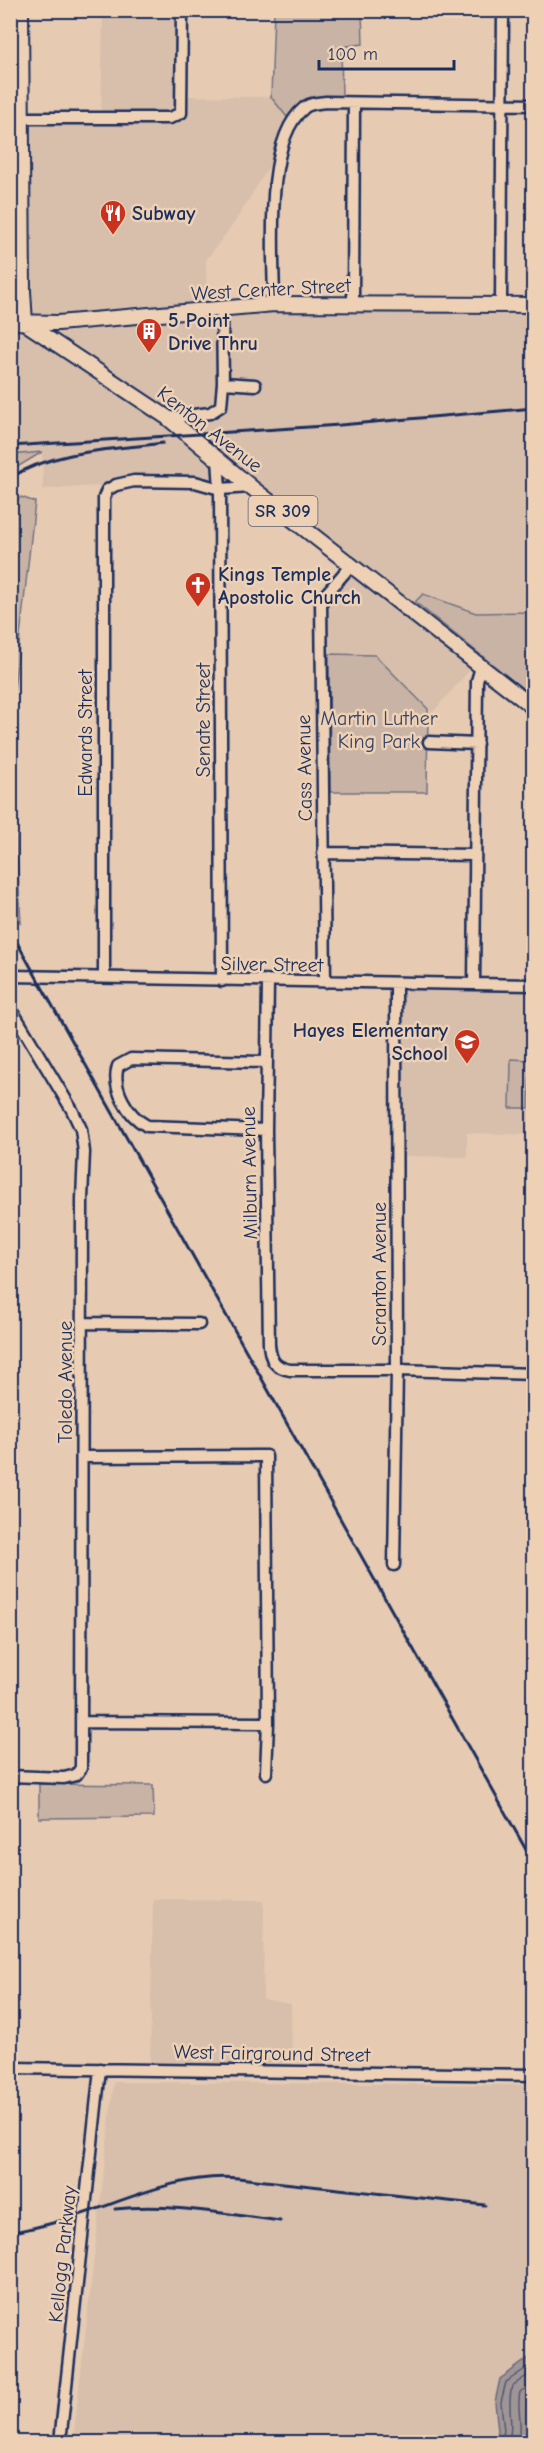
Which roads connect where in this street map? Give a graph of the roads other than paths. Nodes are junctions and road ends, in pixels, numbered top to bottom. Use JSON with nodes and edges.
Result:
{"nodes":[{"id":1,"x":21,"y":10,"type":"edge"},
{"id":2,"x":182,"y":10,"type":"edge"},
{"id":3,"x":503,"y":10,"type":"edge"},
{"id":4,"x":354,"y":103,"type":"junction"},
{"id":5,"x":504,"y":104,"type":"junction"},
{"id":6,"x":534,"y":105,"type":"edge"},
{"id":7,"x":22,"y":118,"type":"junction"},
{"id":8,"x":274,"y":304,"type":"junction"},
{"id":9,"x":353,"y":304,"type":"junction"},
{"id":10,"x":501,"y":305,"type":"junction"},
{"id":11,"x":534,"y":305,"type":"edge"},
{"id":12,"x":222,"y":309,"type":"junction"},
{"id":13,"x":10,"y":322,"type":"edge"},
{"id":14,"x":25,"y":323,"type":"junction"},
{"id":15,"x":223,"y":383,"type":"junction"},
{"id":16,"x":255,"y":384,"type":"dead end"},
{"id":17,"x":168,"y":418,"type":"junction"},
{"id":18,"x":218,"y":459,"type":"junction"},
{"id":19,"x":251,"y":487,"type":"junction"},
{"id":20,"x":220,"y":489,"type":"junction"},
{"id":21,"x":352,"y":564,"type":"junction"},
{"id":22,"x":481,"y":667,"type":"junction"},
{"id":23,"x":534,"y":708,"type":"edge"},
{"id":24,"x":429,"y":742,"type":"dead end"},
{"id":25,"x":477,"y":744,"type":"junction"},
{"id":26,"x":323,"y":853,"type":"junction"},
{"id":27,"x":474,"y":855,"type":"junction"},
{"id":28,"x":10,"y":976,"type":"edge"},
{"id":29,"x":104,"y":977,"type":"junction"},
{"id":30,"x":222,"y":981,"type":"junction"},
{"id":31,"x":268,"y":982,"type":"junction"},
{"id":32,"x":325,"y":982,"type":"junction"},
{"id":33,"x":396,"y":984,"type":"junction"},
{"id":34,"x":474,"y":984,"type":"junction"},
{"id":35,"x":534,"y":985,"type":"edge"},
{"id":36,"x":10,"y":1007,"type":"edge"},
{"id":37,"x":267,"y":1062,"type":"junction"},
{"id":38,"x":266,"y":1130,"type":"junction"},
{"id":39,"x":83,"y":1323,"type":"junction"},
{"id":40,"x":199,"y":1324,"type":"dead end"},
{"id":41,"x":397,"y":1370,"type":"junction"},
{"id":42,"x":534,"y":1374,"type":"edge"},
{"id":43,"x":83,"y":1457,"type":"junction"},
{"id":44,"x":394,"y":1565,"type":"dead end"},
{"id":45,"x":81,"y":1722,"type":"junction"},
{"id":46,"x":268,"y":1723,"type":"junction"},
{"id":47,"x":266,"y":1773,"type":"dead end"},
{"id":48,"x":10,"y":1776,"type":"edge"},
{"id":49,"x":10,"y":2068,"type":"edge"},
{"id":50,"x":100,"y":2069,"type":"junction"},
{"id":51,"x":534,"y":2075,"type":"edge"},
{"id":52,"x":60,"y":2442,"type":"edge"}],
"edges":[{"from":1,"to":7,"type":"main road"},
{"from":2,"to":7,"type":"street"},
{"from":3,"to":5,"type":"street"},
{"from":4,"to":5,"type":"street"},
{"from":4,"to":8,"type":"street"},
{"from":4,"to":9,"type":"street"},
{"from":5,"to":6,"type":"street"},
{"from":5,"to":10,"type":"street"},
{"from":7,"to":14,"type":"main road"},
{"from":8,"to":9,"type":"main road","name":"West Center Street"},
{"from":8,"to":12,"type":"main road","name":"West Center Street"},
{"from":9,"to":10,"type":"main road","name":"West Center Street"},
{"from":10,"to":11,"type":"main road","name":"West Center Street"},
{"from":12,"to":14,"type":"main road","name":"West Center Street"},
{"from":12,"to":15,"type":"street"},
{"from":13,"to":14,"type":"main road","name":"West Center Street"},
{"from":14,"to":17,"type":"main road","name":"Kenton Avenue","number":"SR 309"},
{"from":15,"to":16,"type":"street"},
{"from":15,"to":17,"type":"street"},
{"from":17,"to":18,"type":"main road","name":"Kenton Avenue","number":"SR 309"},
{"from":18,"to":19,"type":"main road","name":"Kenton Avenue","number":"SR 309"},
{"from":18,"to":20,"type":"street","name":"Senate Street"},
{"from":19,"to":20,"type":"street"},
{"from":19,"to":21,"type":"main road","name":"Kenton Avenue","number":"SR 309"},
{"from":20,"to":29,"type":"street","name":"Edwards Street"},
{"from":20,"to":30,"type":"street","name":"Senate Street"},
{"from":21,"to":22,"type":"main road","name":"Kenton Avenue","number":"SR 309"},
{"from":21,"to":26,"type":"street","name":"Cass Avenue"},
{"from":22,"to":23,"type":"main road","name":"Kenton Avenue","number":"SR 309"},
{"from":22,"to":25,"type":"street"},
{"from":24,"to":25,"type":"street"},
{"from":25,"to":27,"type":"street"},
{"from":26,"to":27,"type":"street"},
{"from":26,"to":32,"type":"street","name":"Cass Avenue"},
{"from":27,"to":34,"type":"street"},
{"from":28,"to":29,"type":"street","name":"Silver Street"},
{"from":29,"to":30,"type":"street","name":"Silver Street"},
{"from":30,"to":31,"type":"street","name":"Silver Street"},
{"from":31,"to":32,"type":"street","name":"Silver Street"},
{"from":31,"to":37,"type":"street","name":"Milburn Avenue"},
{"from":32,"to":33,"type":"street","name":"Silver Street"},
{"from":33,"to":34,"type":"street","name":"Silver Street"},
{"from":33,"to":41,"type":"street","name":"Scranton Avenue"},
{"from":34,"to":35,"type":"street","name":"Silver Street"},
{"from":36,"to":39,"type":"street","name":"Toledo Avenue"},
{"from":37,"to":38,"type":"street","name":"Milburn Avenue"},
{"from":37,"to":38,"type":"street"},
{"from":38,"to":41,"type":"street","name":"Milburn Avenue"},
{"from":39,"to":40,"type":"street"},
{"from":39,"to":43,"type":"street","name":"Toledo Avenue"},
{"from":41,"to":42,"type":"street"},
{"from":41,"to":44,"type":"street","name":"Scranton Avenue"},
{"from":43,"to":45,"type":"street","name":"Toledo Avenue"},
{"from":43,"to":46,"type":"street"},
{"from":45,"to":46,"type":"street"},
{"from":45,"to":48,"type":"street","name":"Toledo Avenue"},
{"from":46,"to":47,"type":"street"},
{"from":49,"to":50,"type":"street","name":"West Fairground Street"},
{"from":50,"to":51,"type":"street","name":"West Fairground Street"},
{"from":50,"to":52,"type":"street","name":"Kellogg Parkway"}]}
